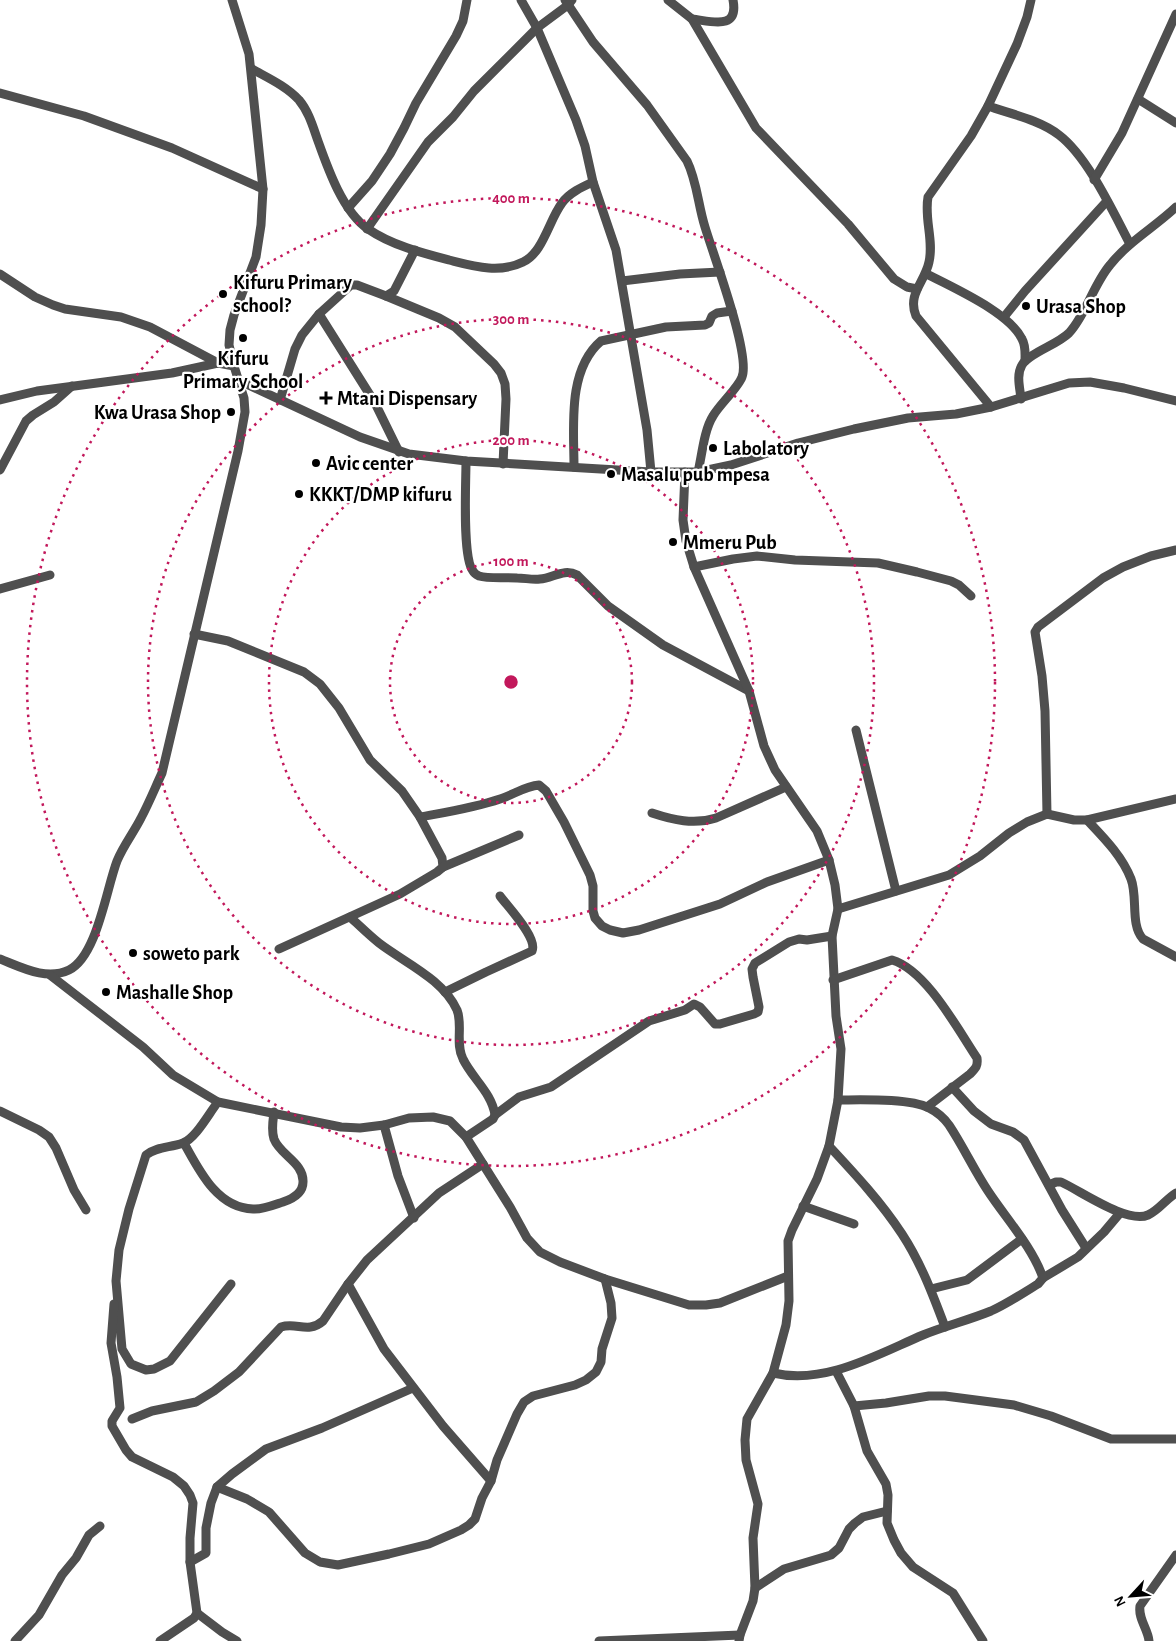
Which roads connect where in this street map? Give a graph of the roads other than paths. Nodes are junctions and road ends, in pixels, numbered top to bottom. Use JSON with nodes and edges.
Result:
{"nodes":[{"id":1,"x":232,"y":0,"type":"edge"},
{"id":2,"x":467,"y":0,"type":"edge"},
{"id":3,"x":521,"y":0,"type":"edge"},
{"id":4,"x":668,"y":0,"type":"edge"},
{"id":5,"x":733,"y":0,"type":"edge"},
{"id":6,"x":1031,"y":0,"type":"edge"},
{"id":7,"x":568,"y":2,"type":"edge"},
{"id":8,"x":1176,"y":14,"type":"edge"},
{"id":9,"x":692,"y":19,"type":"junction"},
{"id":10,"x":537,"y":28,"type":"junction"},
{"id":11,"x":252,"y":69,"type":"junction"},
{"id":12,"x":0,"y":93,"type":"edge"},
{"id":13,"x":1138,"y":100,"type":"junction"},
{"id":14,"x":988,"y":106,"type":"junction"},
{"id":15,"x":1176,"y":123,"type":"edge"},
{"id":16,"x":1094,"y":180,"type":"junction"},
{"id":17,"x":593,"y":182,"type":"junction"},
{"id":18,"x":263,"y":189,"type":"junction"},
{"id":19,"x":1108,"y":201,"type":"junction"},
{"id":20,"x":1176,"y":207,"type":"edge"},
{"id":21,"x":348,"y":208,"type":"junction"},
{"id":22,"x":367,"y":228,"type":"junction"},
{"id":23,"x":1130,"y":244,"type":"junction"},
{"id":24,"x":415,"y":250,"type":"junction"},
{"id":25,"x":720,"y":272,"type":"junction"},
{"id":26,"x":0,"y":274,"type":"edge"},
{"id":27,"x":927,"y":274,"type":"junction"},
{"id":28,"x":622,"y":281,"type":"junction"},
{"id":29,"x":917,"y":289,"type":"junction"},
{"id":30,"x":386,"y":296,"type":"junction"},
{"id":31,"x":732,"y":311,"type":"junction"},
{"id":32,"x":319,"y":314,"type":"junction"},
{"id":33,"x":1004,"y":317,"type":"junction"},
{"id":34,"x":630,"y":335,"type":"junction"},
{"id":35,"x":1025,"y":361,"type":"junction"},
{"id":36,"x":218,"y":363,"type":"junction"},
{"id":37,"x":234,"y":366,"type":"junction"},
{"id":38,"x":240,"y":381,"type":"junction"},
{"id":39,"x":72,"y":386,"type":"junction"},
{"id":40,"x":1021,"y":399,"type":"junction"},
{"id":41,"x":0,"y":400,"type":"edge"},
{"id":42,"x":280,"y":400,"type":"junction"},
{"id":43,"x":1176,"y":401,"type":"edge"},
{"id":44,"x":991,"y":407,"type":"junction"},
{"id":45,"x":399,"y":452,"type":"junction"},
{"id":46,"x":466,"y":462,"type":"junction"},
{"id":47,"x":503,"y":464,"type":"junction"},
{"id":48,"x":574,"y":467,"type":"junction"},
{"id":49,"x":0,"y":470,"type":"edge"},
{"id":50,"x":651,"y":472,"type":"junction"},
{"id":51,"x":685,"y":472,"type":"junction"},
{"id":52,"x":698,"y":472,"type":"junction"},
{"id":53,"x":1176,"y":550,"type":"edge"},
{"id":54,"x":694,"y":567,"type":"junction"},
{"id":55,"x":50,"y":575,"type":"dead end"},
{"id":56,"x":0,"y":589,"type":"edge"},
{"id":57,"x":971,"y":596,"type":"dead end"},
{"id":58,"x":194,"y":634,"type":"junction"},
{"id":59,"x":749,"y":691,"type":"junction"},
{"id":60,"x":856,"y":730,"type":"dead end"},
{"id":61,"x":786,"y":787,"type":"junction"},
{"id":62,"x":1176,"y":799,"type":"edge"},
{"id":63,"x":652,"y":813,"type":"dead end"},
{"id":64,"x":1047,"y":814,"type":"junction"},
{"id":65,"x":420,"y":816,"type":"junction"},
{"id":66,"x":1087,"y":820,"type":"junction"},
{"id":67,"x":519,"y":835,"type":"dead end"},
{"id":68,"x":829,"y":860,"type":"junction"},
{"id":69,"x":443,"y":867,"type":"junction"},
{"id":70,"x":896,"y":891,"type":"junction"},
{"id":71,"x":500,"y":896,"type":"dead end"},
{"id":72,"x":838,"y":909,"type":"junction"},
{"id":73,"x":350,"y":917,"type":"junction"},
{"id":74,"x":832,"y":936,"type":"junction"},
{"id":75,"x":279,"y":949,"type":"dead end"},
{"id":76,"x":1176,"y":957,"type":"edge"},
{"id":77,"x":0,"y":959,"type":"edge"},
{"id":78,"x":50,"y":975,"type":"junction"},
{"id":79,"x":833,"y":980,"type":"junction"},
{"id":80,"x":445,"y":992,"type":"junction"},
{"id":81,"x":952,"y":1087,"type":"junction"},
{"id":82,"x":838,"y":1100,"type":"junction"},
{"id":83,"x":218,"y":1102,"type":"junction"},
{"id":84,"x":927,"y":1107,"type":"junction"},
{"id":85,"x":0,"y":1111,"type":"edge"},
{"id":86,"x":274,"y":1112,"type":"junction"},
{"id":87,"x":495,"y":1115,"type":"junction"},
{"id":88,"x":384,"y":1125,"type":"junction"},
{"id":89,"x":466,"y":1138,"type":"junction"},
{"id":90,"x":184,"y":1143,"type":"junction"},
{"id":91,"x":829,"y":1146,"type":"junction"},
{"id":92,"x":483,"y":1164,"type":"junction"},
{"id":93,"x":1049,"y":1185,"type":"junction"},
{"id":94,"x":1176,"y":1193,"type":"edge"},
{"id":95,"x":803,"y":1206,"type":"junction"},
{"id":96,"x":86,"y":1210,"type":"dead end"},
{"id":97,"x":1120,"y":1213,"type":"junction"},
{"id":98,"x":414,"y":1218,"type":"junction"},
{"id":99,"x":854,"y":1224,"type":"dead end"},
{"id":100,"x":1022,"y":1239,"type":"junction"},
{"id":101,"x":1086,"y":1248,"type":"junction"},
{"id":102,"x":788,"y":1276,"type":"junction"},
{"id":103,"x":1043,"y":1278,"type":"junction"},
{"id":104,"x":605,"y":1279,"type":"junction"},
{"id":105,"x":116,"y":1281,"type":"junction"},
{"id":106,"x":231,"y":1284,"type":"dead end"},
{"id":107,"x":348,"y":1284,"type":"junction"},
{"id":108,"x":931,"y":1289,"type":"junction"},
{"id":109,"x":945,"y":1327,"type":"junction"},
{"id":110,"x":836,"y":1371,"type":"junction"},
{"id":111,"x":773,"y":1373,"type":"junction"},
{"id":112,"x":413,"y":1388,"type":"junction"},
{"id":113,"x":854,"y":1406,"type":"junction"},
{"id":114,"x":132,"y":1419,"type":"dead end"},
{"id":115,"x":1176,"y":1439,"type":"edge"},
{"id":116,"x":491,"y":1481,"type":"junction"},
{"id":117,"x":217,"y":1487,"type":"junction"},
{"id":118,"x":888,"y":1512,"type":"junction"},
{"id":119,"x":100,"y":1526,"type":"dead end"},
{"id":120,"x":1176,"y":1555,"type":"edge"},
{"id":121,"x":190,"y":1562,"type":"junction"},
{"id":122,"x":755,"y":1588,"type":"junction"},
{"id":123,"x":197,"y":1613,"type":"junction"},
{"id":124,"x":739,"y":1638,"type":"edge"},
{"id":125,"x":15,"y":1641,"type":"edge"},
{"id":126,"x":160,"y":1641,"type":"edge"},
{"id":127,"x":237,"y":1641,"type":"edge"},
{"id":128,"x":599,"y":1641,"type":"edge"},
{"id":129,"x":983,"y":1641,"type":"edge"},
{"id":130,"x":1149,"y":1641,"type":"edge"}],
"edges":[{"from":1,"to":11,"type":"street"},
{"from":2,"to":21,"type":"street"},
{"from":3,"to":10,"type":"street"},
{"from":4,"to":9,"type":"street"},
{"from":5,"to":9,"type":"street"},
{"from":6,"to":14,"type":"street"},
{"from":7,"to":10,"type":"street"},
{"from":7,"to":25,"type":"street"},
{"from":8,"to":13,"type":"street"},
{"from":9,"to":29,"type":"street"},
{"from":10,"to":17,"type":"street"},
{"from":10,"to":22,"type":"street"},
{"from":11,"to":18,"type":"street"},
{"from":11,"to":21,"type":"street"},
{"from":12,"to":18,"type":"street"},
{"from":13,"to":15,"type":"street"},
{"from":13,"to":16,"type":"street"},
{"from":14,"to":16,"type":"street"},
{"from":14,"to":27,"type":"street"},
{"from":16,"to":19,"type":"street"},
{"from":17,"to":24,"type":"street"},
{"from":17,"to":28,"type":"street"},
{"from":18,"to":37,"type":"street"},
{"from":19,"to":23,"type":"street"},
{"from":19,"to":33,"type":"street"},
{"from":20,"to":23,"type":"street"},
{"from":21,"to":22,"type":"street"},
{"from":22,"to":24,"type":"street"},
{"from":23,"to":35,"type":"street"},
{"from":24,"to":30,"type":"street"},
{"from":25,"to":28,"type":"street"},
{"from":25,"to":31,"type":"street"},
{"from":26,"to":36,"type":"street"},
{"from":27,"to":29,"type":"street"},
{"from":27,"to":33,"type":"street"},
{"from":28,"to":34,"type":"street"},
{"from":29,"to":44,"type":"street"},
{"from":30,"to":32,"type":"street"},
{"from":30,"to":47,"type":"street"},
{"from":31,"to":34,"type":"street"},
{"from":31,"to":52,"type":"street"},
{"from":32,"to":42,"type":"street"},
{"from":32,"to":45,"type":"street"},
{"from":33,"to":35,"type":"street"},
{"from":34,"to":48,"type":"street"},
{"from":34,"to":50,"type":"street"},
{"from":35,"to":40,"type":"street"},
{"from":36,"to":37,"type":"street"},
{"from":36,"to":39,"type":"street"},
{"from":37,"to":38,"type":"street"},
{"from":38,"to":42,"type":"street"},
{"from":38,"to":58,"type":"street"},
{"from":39,"to":41,"type":"street"},
{"from":39,"to":49,"type":"street"},
{"from":40,"to":43,"type":"street"},
{"from":40,"to":44,"type":"street"},
{"from":42,"to":45,"type":"street"},
{"from":44,"to":52,"type":"street"},
{"from":45,"to":46,"type":"street"},
{"from":46,"to":47,"type":"street"},
{"from":46,"to":59,"type":"street"},
{"from":47,"to":48,"type":"street"},
{"from":48,"to":50,"type":"street"},
{"from":50,"to":51,"type":"street"},
{"from":51,"to":52,"type":"street"},
{"from":51,"to":54,"type":"street"},
{"from":53,"to":64,"type":"street"},
{"from":54,"to":57,"type":"street"},
{"from":54,"to":59,"type":"street"},
{"from":55,"to":56,"type":"street"},
{"from":58,"to":65,"type":"street"},
{"from":58,"to":78,"type":"street"},
{"from":59,"to":61,"type":"street"},
{"from":60,"to":70,"type":"street"},
{"from":61,"to":63,"type":"street"},
{"from":61,"to":68,"type":"street"},
{"from":62,"to":66,"type":"street"},
{"from":64,"to":66,"type":"street"},
{"from":64,"to":70,"type":"street"},
{"from":65,"to":68,"type":"street"},
{"from":65,"to":69,"type":"street"},
{"from":66,"to":76,"type":"street"},
{"from":67,"to":69,"type":"street"},
{"from":68,"to":72,"type":"street"},
{"from":69,"to":73,"type":"street"},
{"from":70,"to":72,"type":"street"},
{"from":71,"to":80,"type":"street"},
{"from":72,"to":74,"type":"street"},
{"from":73,"to":75,"type":"street"},
{"from":73,"to":80,"type":"street"},
{"from":74,"to":79,"type":"street"},
{"from":74,"to":87,"type":"street"},
{"from":77,"to":78,"type":"street"},
{"from":78,"to":83,"type":"street"},
{"from":79,"to":81,"type":"street"},
{"from":79,"to":82,"type":"street"},
{"from":80,"to":87,"type":"street"},
{"from":81,"to":84,"type":"street"},
{"from":81,"to":93,"type":"street"},
{"from":82,"to":84,"type":"street"},
{"from":82,"to":91,"type":"street"},
{"from":83,"to":86,"type":"street"},
{"from":83,"to":90,"type":"street"},
{"from":84,"to":100,"type":"street"},
{"from":85,"to":96,"type":"street"},
{"from":86,"to":88,"type":"street"},
{"from":86,"to":90,"type":"street"},
{"from":87,"to":89,"type":"street"},
{"from":88,"to":89,"type":"street"},
{"from":88,"to":98,"type":"street"},
{"from":89,"to":92,"type":"street"},
{"from":90,"to":105,"type":"street"},
{"from":91,"to":95,"type":"street"},
{"from":91,"to":108,"type":"street"},
{"from":92,"to":98,"type":"street"},
{"from":92,"to":104,"type":"street"},
{"from":93,"to":97,"type":"street"},
{"from":93,"to":101,"type":"street"},
{"from":94,"to":97,"type":"street"},
{"from":95,"to":99,"type":"street"},
{"from":95,"to":102,"type":"street"},
{"from":97,"to":101,"type":"street"},
{"from":98,"to":107,"type":"street"},
{"from":100,"to":103,"type":"street"},
{"from":100,"to":108,"type":"street"},
{"from":101,"to":103,"type":"street"},
{"from":102,"to":104,"type":"street"},
{"from":102,"to":111,"type":"street"},
{"from":103,"to":109,"type":"street"},
{"from":104,"to":116,"type":"street"},
{"from":105,"to":106,"type":"street"},
{"from":105,"to":121,"type":"street"},
{"from":107,"to":112,"type":"street"},
{"from":107,"to":114,"type":"street"},
{"from":108,"to":109,"type":"street"},
{"from":109,"to":110,"type":"street"},
{"from":110,"to":111,"type":"street"},
{"from":110,"to":113,"type":"street"},
{"from":111,"to":122,"type":"street"},
{"from":112,"to":116,"type":"street"},
{"from":112,"to":117,"type":"street"},
{"from":113,"to":115,"type":"street"},
{"from":113,"to":118,"type":"street"},
{"from":116,"to":117,"type":"street"},
{"from":117,"to":121,"type":"street"},
{"from":118,"to":122,"type":"street"},
{"from":118,"to":129,"type":"street"},
{"from":119,"to":125,"type":"street"},
{"from":120,"to":130,"type":"street"},
{"from":121,"to":123,"type":"street"},
{"from":122,"to":124,"type":"street"},
{"from":123,"to":126,"type":"street"},
{"from":123,"to":127,"type":"street"},
{"from":124,"to":128,"type":"street"}]}
